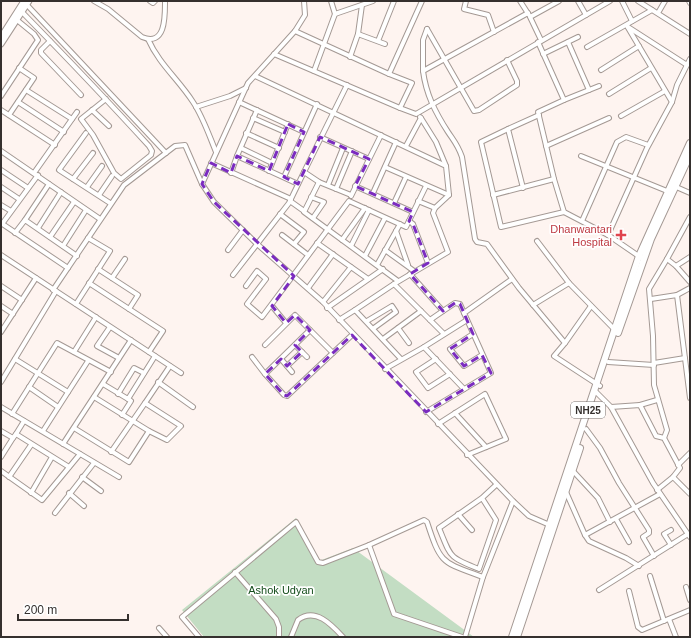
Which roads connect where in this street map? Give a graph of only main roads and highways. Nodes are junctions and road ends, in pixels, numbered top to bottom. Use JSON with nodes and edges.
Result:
{"nodes":[{"id":1,"x":690,"y":143,"type":"edge"},
{"id":2,"x":690,"y":155,"type":"edge"},
{"id":3,"x":673,"y":186,"type":"junction"},
{"id":4,"x":641,"y":258,"type":"junction"},
{"id":5,"x":597,"y":388,"type":"junction"},
{"id":6,"x":552,"y":526,"type":"junction"},
{"id":7,"x":512,"y":637,"type":"edge"},
{"id":8,"x":517,"y":637,"type":"edge"}],
"edges":[{"from":1,"to":3,"type":"main road","number":"NH25"},
{"from":2,"to":3,"type":"main road","number":"NH25"},
{"from":3,"to":4,"type":"main road","number":"NH25"},
{"from":3,"to":4,"type":"main road","number":"NH25"},
{"from":4,"to":5,"type":"main road","number":"NH25"},
{"from":4,"to":5,"type":"main road","number":"NH25"},
{"from":5,"to":6,"type":"main road","number":"NH25"},
{"from":5,"to":6,"type":"main road","number":"NH25"},
{"from":6,"to":7,"type":"main road","number":"NH25"},
{"from":6,"to":8,"type":"main road","number":"NH25"}]}
